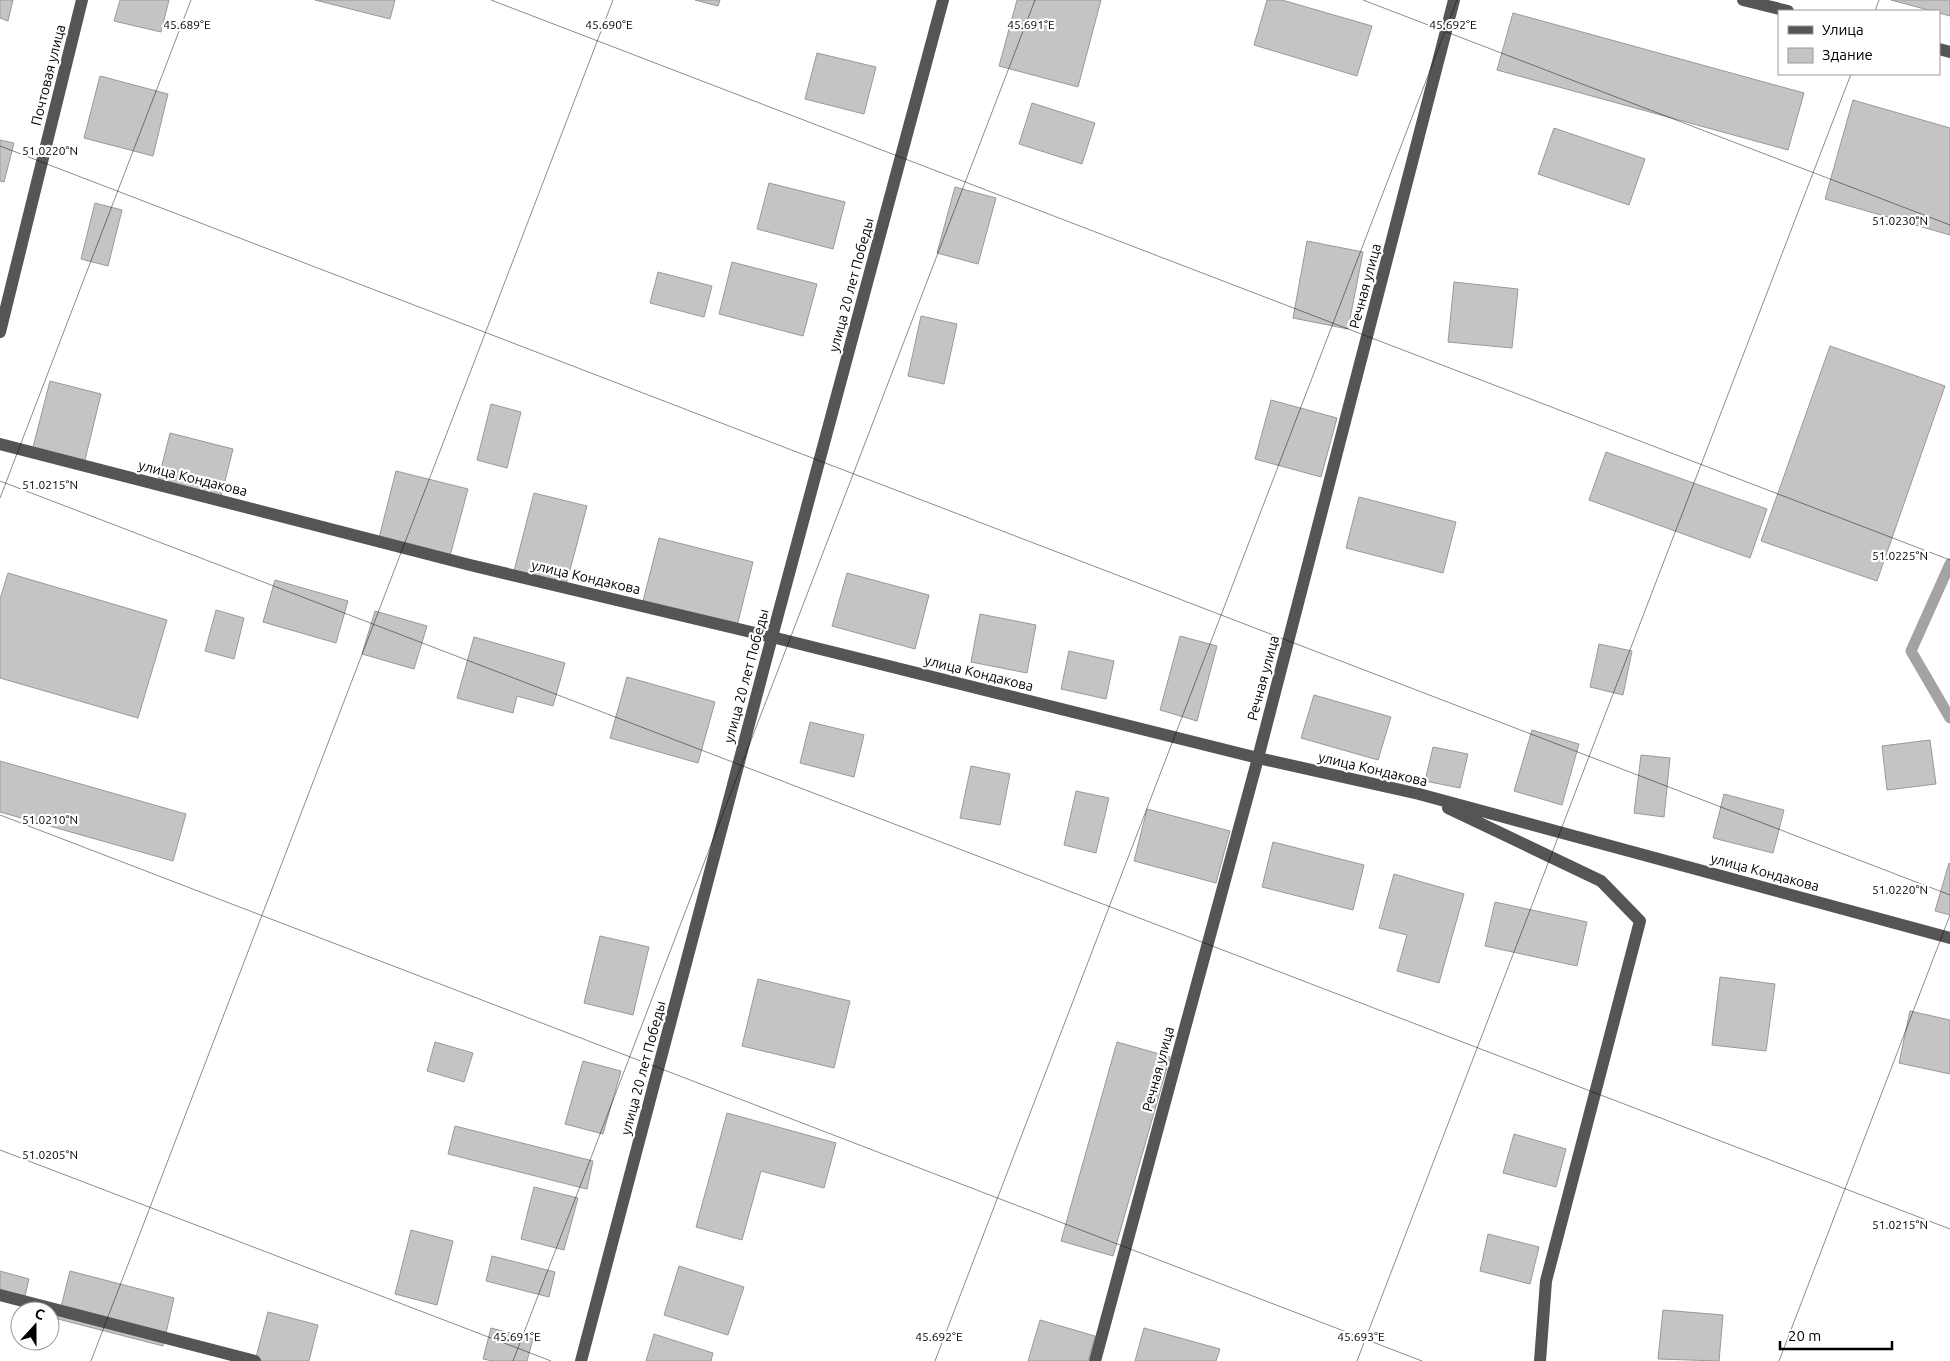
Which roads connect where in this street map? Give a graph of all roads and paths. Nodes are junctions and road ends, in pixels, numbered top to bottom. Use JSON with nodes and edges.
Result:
{"nodes":[{"id":1,"x":82,"y":0,"type":"edge"},
{"id":2,"x":943,"y":0,"type":"edge"},
{"id":3,"x":1454,"y":0,"type":"edge"},
{"id":4,"x":1743,"y":0,"type":"edge"},
{"id":5,"x":1784,"y":10,"type":"edge"},
{"id":6,"x":0,"y":332,"type":"edge"},
{"id":7,"x":0,"y":444,"type":"edge"},
{"id":8,"x":772,"y":637,"type":"junction"},
{"id":9,"x":1258,"y":758,"type":"junction"},
{"id":10,"x":1419,"y":794,"type":"junction"},
{"id":11,"x":1950,"y":938,"type":"edge"},
{"id":12,"x":0,"y":1295,"type":"edge"},
{"id":13,"x":255,"y":1361,"type":"edge"},
{"id":14,"x":581,"y":1361,"type":"edge"},
{"id":15,"x":1095,"y":1361,"type":"edge"},
{"id":16,"x":1540,"y":1361,"type":"edge"}],
"edges":[{"from":1,"to":6,"type":"street","name":"Почтовая улица"},
{"from":2,"to":8,"type":"street","name":"улица 20 лет Победы"},
{"from":3,"to":9,"type":"street","name":"Речная улица"},
{"from":4,"to":5,"type":"street"},
{"from":7,"to":8,"type":"street","name":"улица Кондакова"},
{"from":8,"to":9,"type":"street","name":"улица Кондакова"},
{"from":8,"to":14,"type":"street","name":"улица 20 лет Победы"},
{"from":9,"to":10,"type":"street","name":"улица Кондакова"},
{"from":9,"to":15,"type":"street","name":"Речная улица"},
{"from":10,"to":11,"type":"street","name":"улица Кондакова"},
{"from":10,"to":16,"type":"street"},
{"from":12,"to":13,"type":"street"}]}
